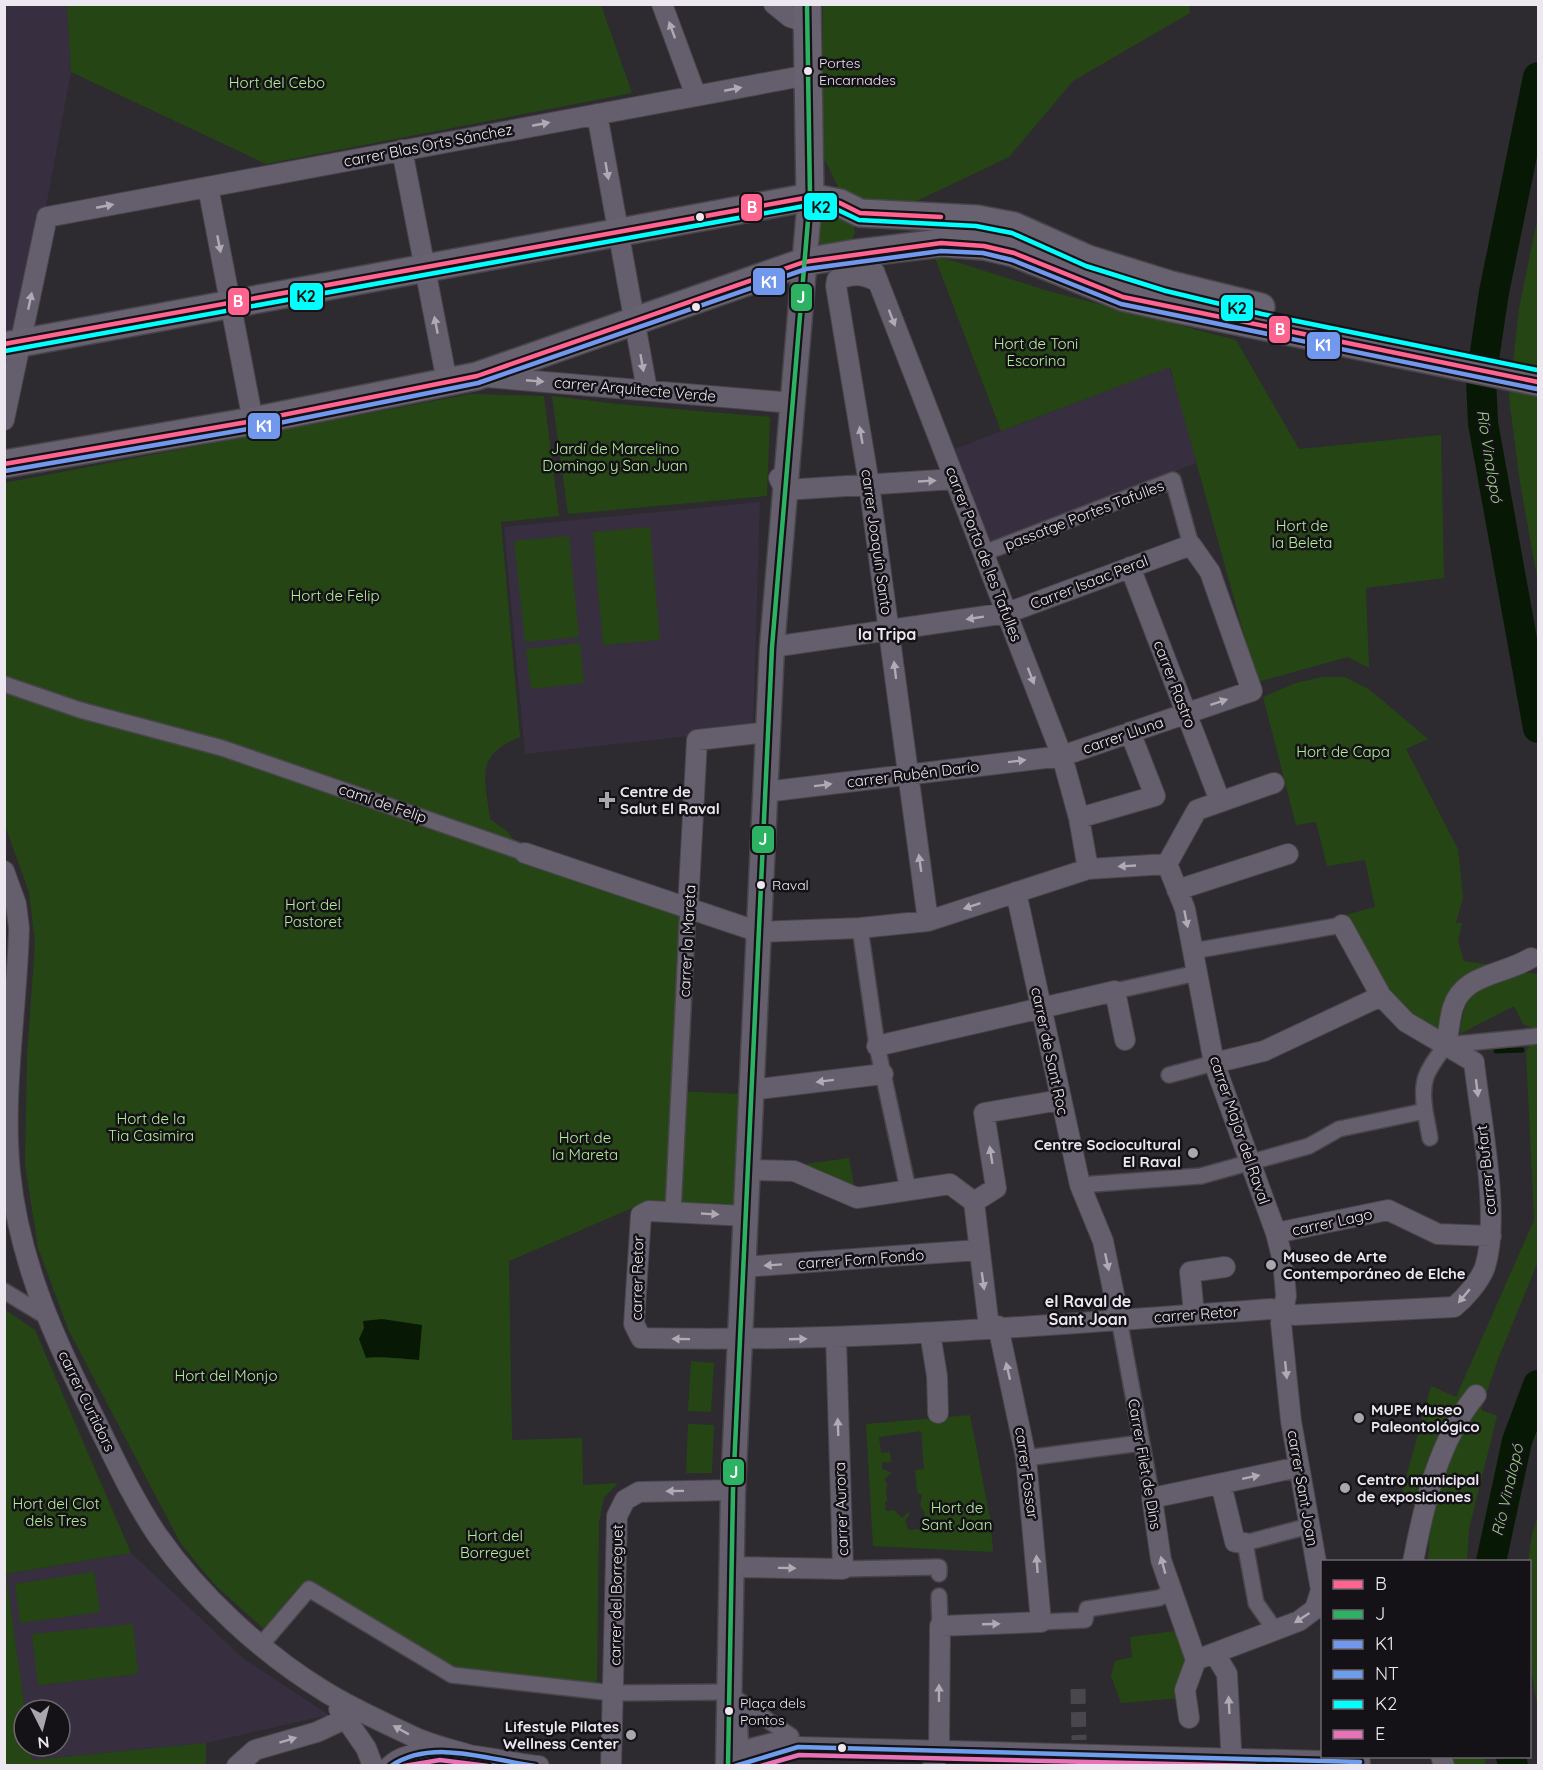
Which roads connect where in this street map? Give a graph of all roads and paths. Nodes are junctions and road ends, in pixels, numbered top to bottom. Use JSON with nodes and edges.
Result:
{"nodes":[{"id":1,"x":662,"y":4,"type":"edge"},
{"id":2,"x":774,"y":4,"type":"edge"},
{"id":3,"x":807,"y":14,"type":"edge"},
{"id":4,"x":808,"y":75,"type":"junction"},
{"id":5,"x":696,"y":96,"type":"junction"},
{"id":6,"x":597,"y":114,"type":"junction"},
{"id":7,"x":402,"y":150,"type":"junction"},
{"id":8,"x":208,"y":187,"type":"junction"},
{"id":9,"x":810,"y":197,"type":"junction"},
{"id":10,"x":860,"y":213,"type":"junction"},
{"id":11,"x":618,"y":231,"type":"junction"},
{"id":12,"x":851,"y":254,"type":"junction"},
{"id":13,"x":804,"y":262,"type":"junction"},
{"id":14,"x":425,"y":267,"type":"junction"},
{"id":15,"x":878,"y":282,"type":"junction"},
{"id":16,"x":230,"y":303,"type":"junction"},
{"id":17,"x":1262,"y":316,"type":"junction"},
{"id":18,"x":634,"y":319,"type":"junction"},
{"id":19,"x":10,"y":344,"type":"edge"},
{"id":20,"x":1539,"y":363,"type":"edge"},
{"id":21,"x":477,"y":376,"type":"junction"},
{"id":22,"x":447,"y":382,"type":"junction"},
{"id":23,"x":1539,"y":382,"type":"edge"},
{"id":24,"x":647,"y":390,"type":"junction"},
{"id":25,"x":761,"y":400,"type":"junction"},
{"id":26,"x":792,"y":403,"type":"junction"},
{"id":27,"x":4,"y":420,"type":"edge"},
{"id":28,"x":253,"y":421,"type":"junction"},
{"id":29,"x":4,"y":464,"type":"edge"},
{"id":30,"x":955,"y":479,"type":"junction"},
{"id":31,"x":869,"y":484,"type":"junction"},
{"id":32,"x":785,"y":490,"type":"junction"},
{"id":33,"x":1191,"y":545,"type":"junction"},
{"id":34,"x":984,"y":553,"type":"junction"},
{"id":35,"x":1130,"y":567,"type":"junction"},
{"id":36,"x":1007,"y":613,"type":"junction"},
{"id":37,"x":890,"y":631,"type":"junction"},
{"id":38,"x":772,"y":648,"type":"junction"},
{"id":39,"x":4,"y":684,"type":"edge"},
{"id":40,"x":1252,"y":691,"type":"joint"},
{"id":41,"x":1185,"y":713,"type":"junction"},
{"id":42,"x":768,"y":732,"type":"junction"},
{"id":43,"x":1130,"y":732,"type":"junction"},
{"id":44,"x":1062,"y":756,"type":"junction"},
{"id":45,"x":908,"y":774,"type":"junction"},
{"id":46,"x":1274,"y":783,"type":"dead end"},
{"id":47,"x":765,"y":792,"type":"junction"},
{"id":48,"x":1220,"y":801,"type":"junction"},
{"id":49,"x":1079,"y":818,"type":"junction"},
{"id":50,"x":525,"y":853,"type":"joint"},
{"id":51,"x":1288,"y":854,"type":"dead end"},
{"id":52,"x":1167,"y":864,"type":"junction"},
{"id":53,"x":1088,"y":869,"type":"junction"},
{"id":54,"x":4,"y":871,"type":"edge"},
{"id":55,"x":1177,"y":890,"type":"junction"},
{"id":56,"x":1016,"y":892,"type":"junction"},
{"id":57,"x":688,"y":908,"type":"junction"},
{"id":58,"x":928,"y":921,"type":"junction"},
{"id":59,"x":1341,"y":925,"type":"joint"},
{"id":60,"x":860,"y":928,"type":"junction"},
{"id":61,"x":759,"y":932,"type":"junction"},
{"id":62,"x":1192,"y":951,"type":"junction"},
{"id":63,"x":1531,"y":958,"type":"dead end"},
{"id":64,"x":1197,"y":973,"type":"junction"},
{"id":65,"x":1115,"y":991,"type":"junction"},
{"id":66,"x":1381,"y":996,"type":"junction"},
{"id":67,"x":1040,"y":1007,"type":"junction"},
{"id":68,"x":1539,"y":1036,"type":"edge"},
{"id":69,"x":1125,"y":1040,"type":"dead end"},
{"id":70,"x":1446,"y":1045,"type":"junction"},
{"id":71,"x":877,"y":1046,"type":"junction"},
{"id":72,"x":1214,"y":1063,"type":"junction"},
{"id":73,"x":883,"y":1074,"type":"junction"},
{"id":74,"x":1169,"y":1075,"type":"dead end"},
{"id":75,"x":751,"y":1090,"type":"junction"},
{"id":76,"x":1060,"y":1100,"type":"junction"},
{"id":77,"x":1425,"y":1111,"type":"junction"},
{"id":78,"x":1430,"y":1138,"type":"dead end"},
{"id":79,"x":1251,"y":1163,"type":"junction"},
{"id":80,"x":748,"y":1170,"type":"junction"},
{"id":81,"x":1080,"y":1185,"type":"junction"},
{"id":82,"x":908,"y":1189,"type":"junction"},
{"id":83,"x":974,"y":1202,"type":"junction"},
{"id":84,"x":1089,"y":1208,"type":"joint"},
{"id":85,"x":673,"y":1212,"type":"junction"},
{"id":86,"x":746,"y":1216,"type":"junction"},
{"id":87,"x":1276,"y":1233,"type":"junction"},
{"id":88,"x":1491,"y":1236,"type":"junction"},
{"id":89,"x":978,"y":1250,"type":"junction"},
{"id":90,"x":1283,"y":1264,"type":"joint"},
{"id":91,"x":1225,"y":1267,"type":"dead end"},
{"id":92,"x":743,"y":1268,"type":"junction"},
{"id":93,"x":4,"y":1291,"type":"edge"},
{"id":94,"x":1283,"y":1312,"type":"junction"},
{"id":95,"x":1194,"y":1314,"type":"junction"},
{"id":96,"x":47,"y":1317,"type":"junction"},
{"id":97,"x":1119,"y":1319,"type":"junction"},
{"id":98,"x":993,"y":1327,"type":"junction"},
{"id":99,"x":930,"y":1333,"type":"junction"},
{"id":100,"x":836,"y":1337,"type":"junction"},
{"id":101,"x":740,"y":1341,"type":"junction"},
{"id":102,"x":1476,"y":1395,"type":"dead end"},
{"id":103,"x":938,"y":1413,"type":"dead end"},
{"id":104,"x":1142,"y":1443,"type":"junction"},
{"id":105,"x":1026,"y":1458,"type":"junction"},
{"id":106,"x":1299,"y":1467,"type":"junction"},
{"id":107,"x":1221,"y":1484,"type":"junction"},
{"id":108,"x":733,"y":1490,"type":"junction"},
{"id":109,"x":1152,"y":1498,"type":"junction"},
{"id":110,"x":1309,"y":1526,"type":"junction"},
{"id":111,"x":1245,"y":1543,"type":"junction"},
{"id":112,"x":1413,"y":1560,"type":"edge"},
{"id":113,"x":731,"y":1567,"type":"junction"},
{"id":114,"x":843,"y":1569,"type":"junction"},
{"id":115,"x":939,"y":1574,"type":"dead end"},
{"id":116,"x":1321,"y":1587,"type":"edge"},
{"id":117,"x":1171,"y":1592,"type":"junction"},
{"id":118,"x":1321,"y":1594,"type":"edge"},
{"id":119,"x":939,"y":1596,"type":"dead end"},
{"id":120,"x":1041,"y":1622,"type":"junction"},
{"id":121,"x":940,"y":1626,"type":"junction"},
{"id":122,"x":1275,"y":1630,"type":"junction"},
{"id":123,"x":261,"y":1645,"type":"junction"},
{"id":124,"x":1215,"y":1654,"type":"junction"},
{"id":125,"x":1196,"y":1660,"type":"junction"},
{"id":126,"x":324,"y":1691,"type":"junction"},
{"id":127,"x":729,"y":1692,"type":"junction"},
{"id":128,"x":614,"y":1693,"type":"junction"},
{"id":129,"x":347,"y":1718,"type":"junction"},
{"id":130,"x":1189,"y":1718,"type":"dead end"},
{"id":131,"x":789,"y":1750,"type":"edge"},
{"id":132,"x":476,"y":1757,"type":"junction"},
{"id":133,"x":936,"y":1758,"type":"edge"},
{"id":134,"x":1080,"y":1760,"type":"edge"},
{"id":135,"x":1354,"y":1760,"type":"edge"},
{"id":136,"x":1232,"y":1762,"type":"edge"},
{"id":137,"x":1311,"y":1763,"type":"edge"},
{"id":138,"x":237,"y":1766,"type":"edge"},
{"id":139,"x":373,"y":1766,"type":"edge"},
{"id":140,"x":390,"y":1766,"type":"edge"},
{"id":141,"x":539,"y":1766,"type":"edge"},
{"id":142,"x":611,"y":1766,"type":"edge"},
{"id":143,"x":728,"y":1766,"type":"edge"},
{"id":144,"x":733,"y":1766,"type":"edge"}],
"edges":[{"from":5,"to":1,"type":"street","one_way":true},
{"from":2,"to":3,"type":"street"},
{"from":3,"to":4,"type":"main road"},
{"from":5,"to":4,"type":"street","name":"carrer Blas Orts Sánchez","one_way":true},
{"from":4,"to":9,"type":"main road"},
{"from":5,"to":6,"type":"street","name":"carrer Blas Orts Sánchez"},
{"from":7,"to":6,"type":"street","name":"carrer Blas Orts Sánchez","one_way":true},
{"from":6,"to":11,"type":"street","one_way":true},
{"from":7,"to":8,"type":"street","name":"carrer Blas Orts Sánchez"},
{"from":7,"to":14,"type":"street"},
{"from":8,"to":16,"type":"street","one_way":true},
{"from":19,"to":8,"type":"street","name":"carrer Blas Orts Sánchez","one_way":true},
{"from":9,"to":10,"type":"main road"},
{"from":9,"to":11,"type":"main road"},
{"from":9,"to":13,"type":"street"},
{"from":10,"to":12,"type":"main road"},
{"from":10,"to":17,"type":"main road"},
{"from":11,"to":14,"type":"main road"},
{"from":11,"to":18,"type":"street"},
{"from":12,"to":13,"type":"main road"},
{"from":12,"to":15,"type":"street","name":"carrer Porta de les Tafulles"},
{"from":12,"to":17,"type":"main road"},
{"from":13,"to":18,"type":"main road"},
{"from":13,"to":26,"type":"street"},
{"from":14,"to":16,"type":"main road"},
{"from":22,"to":14,"type":"street","one_way":true},
{"from":15,"to":30,"type":"street","name":"carrer Porta de les Tafulles","one_way":true},
{"from":31,"to":15,"type":"street","name":"carrer Joaquín Santo","one_way":true},
{"from":16,"to":19,"type":"main road"},
{"from":16,"to":28,"type":"street"},
{"from":17,"to":20,"type":"main road"},
{"from":17,"to":23,"type":"main road"},
{"from":18,"to":21,"type":"main road"},
{"from":18,"to":24,"type":"street","one_way":true},
{"from":19,"to":27,"type":"street"},
{"from":21,"to":22,"type":"main road"},
{"from":21,"to":24,"type":"street","name":"carrer Arquitecte Verde","one_way":true},
{"from":22,"to":28,"type":"main road"},
{"from":24,"to":25,"type":"street","name":"carrer Arquitecte Verde"},
{"from":25,"to":26,"type":"street","name":"carrer Arquitecte Verde"},
{"from":25,"to":32,"type":"street"},
{"from":26,"to":32,"type":"street"},
{"from":28,"to":29,"type":"main road"},
{"from":31,"to":30,"type":"street","one_way":true},
{"from":30,"to":34,"type":"street","name":"carrer Porta de les Tafulles"},
{"from":31,"to":32,"type":"street"},
{"from":31,"to":37,"type":"street","name":"carrer Joaquín Santo"},
{"from":32,"to":38,"type":"street"},
{"from":33,"to":34,"type":"street","name":"passatge Portes Tafulles"},
{"from":33,"to":35,"type":"street","name":"Carrer Isaac Peral"},
{"from":33,"to":40,"type":"street","name":"passatge Portes Tafulles"},
{"from":34,"to":36,"type":"street","name":"carrer Porta de les Tafulles"},
{"from":35,"to":36,"type":"street","name":"Carrer Isaac Peral"},
{"from":35,"to":41,"type":"street","name":"carrer Rastro"},
{"from":36,"to":37,"type":"street","name":"Carrer Isaac Peral","one_way":true},
{"from":36,"to":44,"type":"street","name":"carrer Porta de les Tafulles","one_way":true},
{"from":37,"to":38,"type":"street","name":"Carrer Isaac Peral"},
{"from":45,"to":37,"type":"street","name":"carrer Joaquín Santo","one_way":true},
{"from":38,"to":42,"type":"street"},
{"from":39,"to":50,"type":"street","name":"camí de Felip"},
{"from":41,"to":40,"type":"street","name":"carrer Lluna","one_way":true},
{"from":41,"to":43,"type":"street","name":"carrer Lluna"},
{"from":41,"to":48,"type":"street","name":"carrer Rastro"},
{"from":42,"to":47,"type":"street"},
{"from":42,"to":57,"type":"street","name":"carrer la Mareta"},
{"from":43,"to":44,"type":"street","name":"carrer Lluna"},
{"from":43,"to":49,"type":"street"},
{"from":45,"to":44,"type":"street","name":"carrer Rubén Darío","one_way":true},
{"from":44,"to":49,"type":"street","name":"carrer Porta de les Tafulles"},
{"from":47,"to":45,"type":"street","name":"carrer Rubén Darío","one_way":true},
{"from":58,"to":45,"type":"street","name":"carrer Joaquín Santo","one_way":true},
{"from":46,"to":48,"type":"street"},
{"from":47,"to":61,"type":"street"},
{"from":48,"to":52,"type":"street"},
{"from":49,"to":53,"type":"street","name":"carrer Porta de les Tafulles"},
{"from":50,"to":57,"type":"street","name":"camí de Felip"},
{"from":51,"to":55,"type":"street"},
{"from":52,"to":53,"type":"street","one_way":true},
{"from":52,"to":55,"type":"street","name":"carrer Major del Raval"},
{"from":53,"to":56,"type":"street"},
{"from":54,"to":96,"type":"street","name":"carrer Curtidors"},
{"from":55,"to":62,"type":"street","name":"carrer Major del Raval","one_way":true},
{"from":56,"to":58,"type":"street","one_way":true},
{"from":56,"to":67,"type":"street","name":"carrer de Sant Roc"},
{"from":57,"to":61,"type":"street","name":"camí de Felip"},
{"from":57,"to":85,"type":"street","name":"carrer la Mareta"},
{"from":58,"to":60,"type":"street"},
{"from":59,"to":62,"type":"street"},
{"from":59,"to":66,"type":"street"},
{"from":60,"to":61,"type":"street"},
{"from":60,"to":71,"type":"street"},
{"from":61,"to":75,"type":"street"},
{"from":62,"to":64,"type":"street","name":"carrer Major del Raval"},
{"from":63,"to":70,"type":"street"},
{"from":64,"to":65,"type":"street"},
{"from":64,"to":72,"type":"street","name":"carrer Major del Raval"},
{"from":65,"to":67,"type":"street"},
{"from":65,"to":69,"type":"street"},
{"from":66,"to":70,"type":"street"},
{"from":66,"to":72,"type":"street"},
{"from":67,"to":71,"type":"street"},
{"from":67,"to":76,"type":"street","name":"carrer de Sant Roc"},
{"from":68,"to":70,"type":"street"},
{"from":70,"to":77,"type":"street"},
{"from":70,"to":88,"type":"street","name":"carrer Bufart","one_way":true},
{"from":71,"to":73,"type":"street"},
{"from":72,"to":74,"type":"street"},
{"from":72,"to":79,"type":"street","name":"carrer Major del Raval"},
{"from":73,"to":75,"type":"street","one_way":true},
{"from":73,"to":82,"type":"street"},
{"from":75,"to":80,"type":"street"},
{"from":76,"to":81,"type":"street","name":"carrer de Sant Roc"},
{"from":83,"to":76,"type":"street","one_way":true},
{"from":77,"to":78,"type":"street"},
{"from":77,"to":79,"type":"street"},
{"from":79,"to":81,"type":"street"},
{"from":79,"to":87,"type":"street","name":"carrer Major del Raval"},
{"from":80,"to":82,"type":"street"},
{"from":80,"to":86,"type":"street"},
{"from":81,"to":84,"type":"street","name":"carrer de Sant Roc"},
{"from":82,"to":83,"type":"street"},
{"from":83,"to":89,"type":"street","name":"carrer Fossar"},
{"from":84,"to":97,"type":"street","name":"Carrer Filet de Dins","one_way":true},
{"from":85,"to":86,"type":"street","name":"carrer Retor","one_way":true},
{"from":101,"to":85,"type":"street","name":"carrer Retor","one_way":true},
{"from":86,"to":92,"type":"street"},
{"from":87,"to":88,"type":"street","name":"carrer Lago"},
{"from":87,"to":90,"type":"street","name":"carrer Major del Raval"},
{"from":88,"to":94,"type":"street","name":"carrer Bufart","one_way":true},
{"from":89,"to":92,"type":"street","name":"carrer Forn Fondo","one_way":true},
{"from":89,"to":98,"type":"street","name":"carrer Fossar","one_way":true},
{"from":90,"to":94,"type":"street","name":"carrer Sant Joan"},
{"from":91,"to":95,"type":"street"},
{"from":92,"to":101,"type":"street"},
{"from":93,"to":96,"type":"street"},
{"from":94,"to":95,"type":"street","name":"carrer Retor"},
{"from":94,"to":106,"type":"street","name":"carrer Sant Joan","one_way":true},
{"from":95,"to":97,"type":"street","name":"carrer Retor"},
{"from":96,"to":123,"type":"street","name":"carrer Curtidors"},
{"from":97,"to":98,"type":"street","name":"carrer Retor"},
{"from":97,"to":104,"type":"street","name":"Carrer Filet de Dins"},
{"from":98,"to":99,"type":"street","name":"carrer Retor"},
{"from":105,"to":98,"type":"street","name":"carrer Fossar","one_way":true},
{"from":99,"to":100,"type":"street","name":"carrer Retor"},
{"from":99,"to":103,"type":"street"},
{"from":101,"to":100,"type":"street","name":"carrer Retor","one_way":true},
{"from":114,"to":100,"type":"street","name":"carrer Aurora","one_way":true},
{"from":101,"to":108,"type":"street"},
{"from":102,"to":112,"type":"street"},
{"from":104,"to":105,"type":"street"},
{"from":104,"to":109,"type":"street","name":"Carrer Filet de Dins"},
{"from":120,"to":105,"type":"street","name":"carrer Fossar","one_way":true},
{"from":107,"to":106,"type":"street","one_way":true},
{"from":106,"to":110,"type":"street","name":"carrer Sant Joan"},
{"from":107,"to":109,"type":"street"},
{"from":107,"to":111,"type":"street"},
{"from":108,"to":113,"type":"street"},
{"from":108,"to":128,"type":"street","name":"carrer del Borreguet","one_way":true},
{"from":117,"to":109,"type":"street","name":"Carrer Filet de Dins","one_way":true},
{"from":110,"to":111,"type":"street"},
{"from":110,"to":116,"type":"street","name":"carrer Sant Joan"},
{"from":111,"to":122,"type":"street"},
{"from":113,"to":114,"type":"street","name":"carrer Aurora","one_way":true},
{"from":113,"to":127,"type":"street"},
{"from":114,"to":115,"type":"street"},
{"from":117,"to":120,"type":"street"},
{"from":117,"to":125,"type":"street","name":"Carrer Filet de Dins"},
{"from":118,"to":122,"type":"street","name":"carrer Sant Joan","one_way":true},
{"from":119,"to":121,"type":"street"},
{"from":121,"to":120,"type":"street","one_way":true},
{"from":133,"to":121,"type":"street","one_way":true},
{"from":122,"to":124,"type":"street","name":"carrer Sant Joan"},
{"from":123,"to":126,"type":"street","name":"carrer Curtidors"},
{"from":123,"to":128,"type":"street"},
{"from":124,"to":125,"type":"street","name":"carrer Sant Joan"},
{"from":136,"to":124,"type":"street","one_way":true},
{"from":125,"to":130,"type":"street"},
{"from":126,"to":129,"type":"street"},
{"from":132,"to":126,"type":"street","name":"carrer Curtidors","one_way":true},
{"from":127,"to":128,"type":"street"},
{"from":127,"to":143,"type":"street"},
{"from":128,"to":142,"type":"street","name":"carrer del Borreguet"},
{"from":138,"to":129,"type":"street","one_way":true},
{"from":129,"to":139,"type":"street"},
{"from":131,"to":133,"type":"street"},
{"from":131,"to":144,"type":"street"},
{"from":132,"to":140,"type":"street","name":"carrer Curtidors"},
{"from":132,"to":141,"type":"street","name":"carrer Curtidors"},
{"from":133,"to":134,"type":"street"},
{"from":134,"to":136,"type":"street"},
{"from":135,"to":137,"type":"street"},
{"from":136,"to":137,"type":"street"}]}
